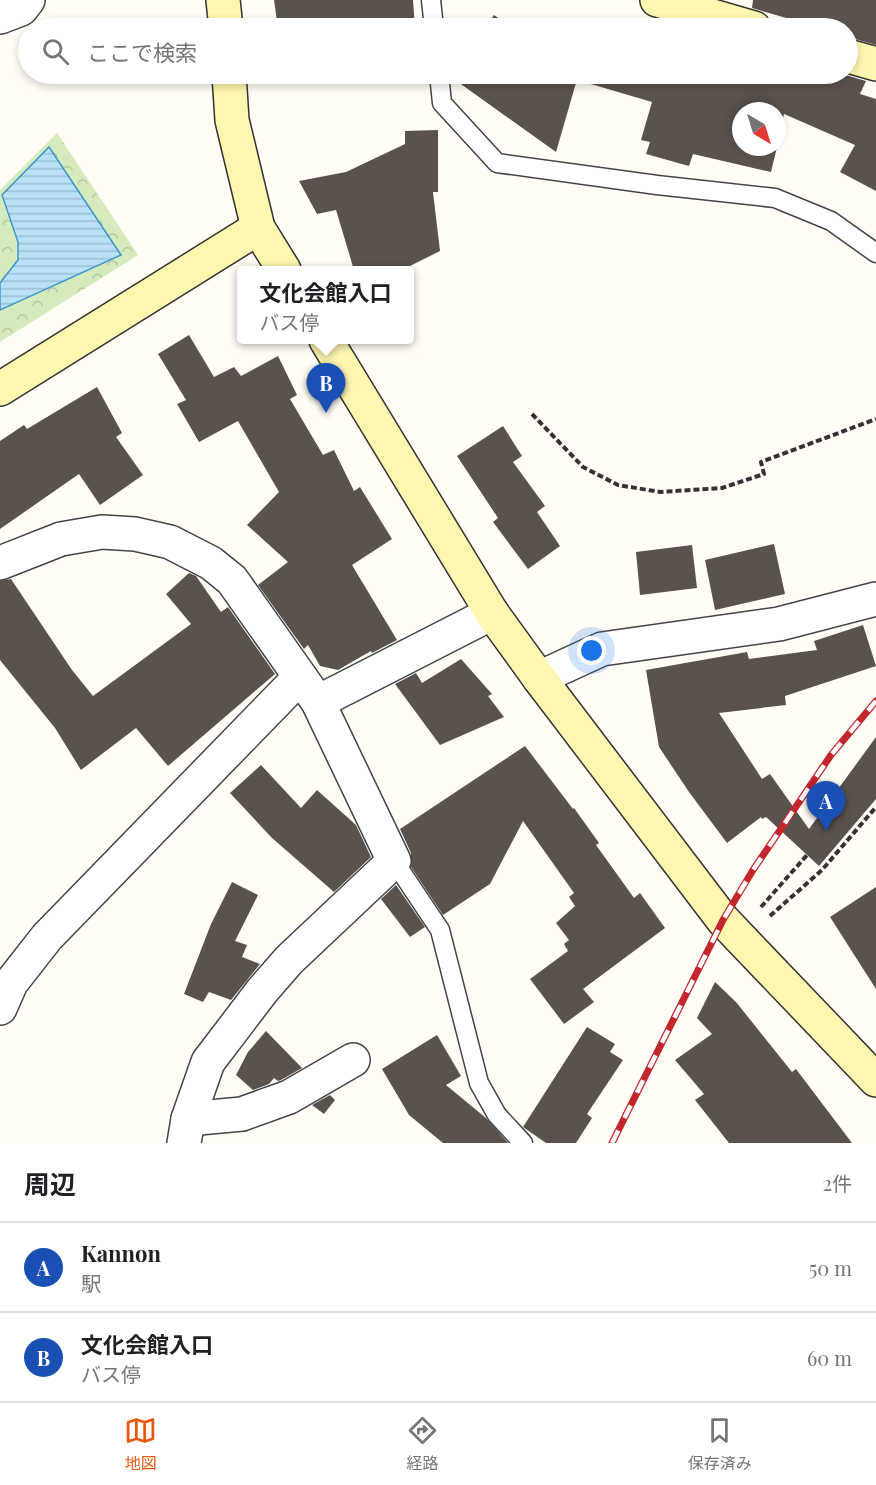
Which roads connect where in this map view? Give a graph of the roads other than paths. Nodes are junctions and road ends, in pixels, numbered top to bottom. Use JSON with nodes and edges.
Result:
{"nodes":[{"id":1,"x":28,"y":0,"type":"edge"},
{"id":2,"x":223,"y":0,"type":"edge"},
{"id":3,"x":431,"y":0,"type":"edge"},
{"id":4,"x":657,"y":0,"type":"edge"},
{"id":5,"x":0,"y":17,"type":"edge"},
{"id":6,"x":225,"y":18,"type":"edge"},
{"id":7,"x":433,"y":18,"type":"edge"},
{"id":8,"x":719,"y":18,"type":"edge"},
{"id":9,"x":858,"y":59,"type":"edge"},
{"id":10,"x":876,"y":64,"type":"edge"},
{"id":11,"x":230,"y":84,"type":"edge"},
{"id":12,"x":440,"y":84,"type":"edge"},
{"id":13,"x":258,"y":228,"type":"junction"},
{"id":14,"x":876,"y":252,"type":"edge"},
{"id":15,"x":282,"y":266,"type":"edge"},
{"id":16,"x":329,"y":344,"type":"edge"},
{"id":17,"x":0,"y":389,"type":"edge"},
{"id":18,"x":0,"y":563,"type":"edge"},
{"id":19,"x":876,"y":599,"type":"edge"},
{"id":20,"x":492,"y":613,"type":"junction"},
{"id":21,"x":538,"y":678,"type":"junction"},
{"id":22,"x":309,"y":689,"type":"junction"},
{"id":23,"x":394,"y":861,"type":"junction"},
{"id":24,"x":4,"y":989,"type":"edge"},
{"id":25,"x":353,"y":1060,"type":"dead end"},
{"id":26,"x":876,"y":1080,"type":"edge"},
{"id":27,"x":186,"y":1131,"type":"edge"},
{"id":28,"x":523,"y":1143,"type":"edge"}],
"edges":[{"from":1,"to":5,"type":"street"},
{"from":2,"to":6,"type":"street"},
{"from":3,"to":7,"type":"lane"},
{"from":4,"to":8,"type":"street"},
{"from":9,"to":10,"type":"street"},
{"from":11,"to":13,"type":"street"},
{"from":12,"to":14,"type":"lane"},
{"from":13,"to":15,"type":"street"},
{"from":13,"to":17,"type":"street"},
{"from":16,"to":20,"type":"street"},
{"from":18,"to":22,"type":"street"},
{"from":19,"to":21,"type":"street"},
{"from":20,"to":21,"type":"street"},
{"from":20,"to":22,"type":"street"},
{"from":21,"to":26,"type":"street"},
{"from":22,"to":23,"type":"street"},
{"from":22,"to":24,"type":"street"},
{"from":23,"to":27,"type":"street"},
{"from":23,"to":28,"type":"lane"},
{"from":25,"to":27,"type":"street"}]}
